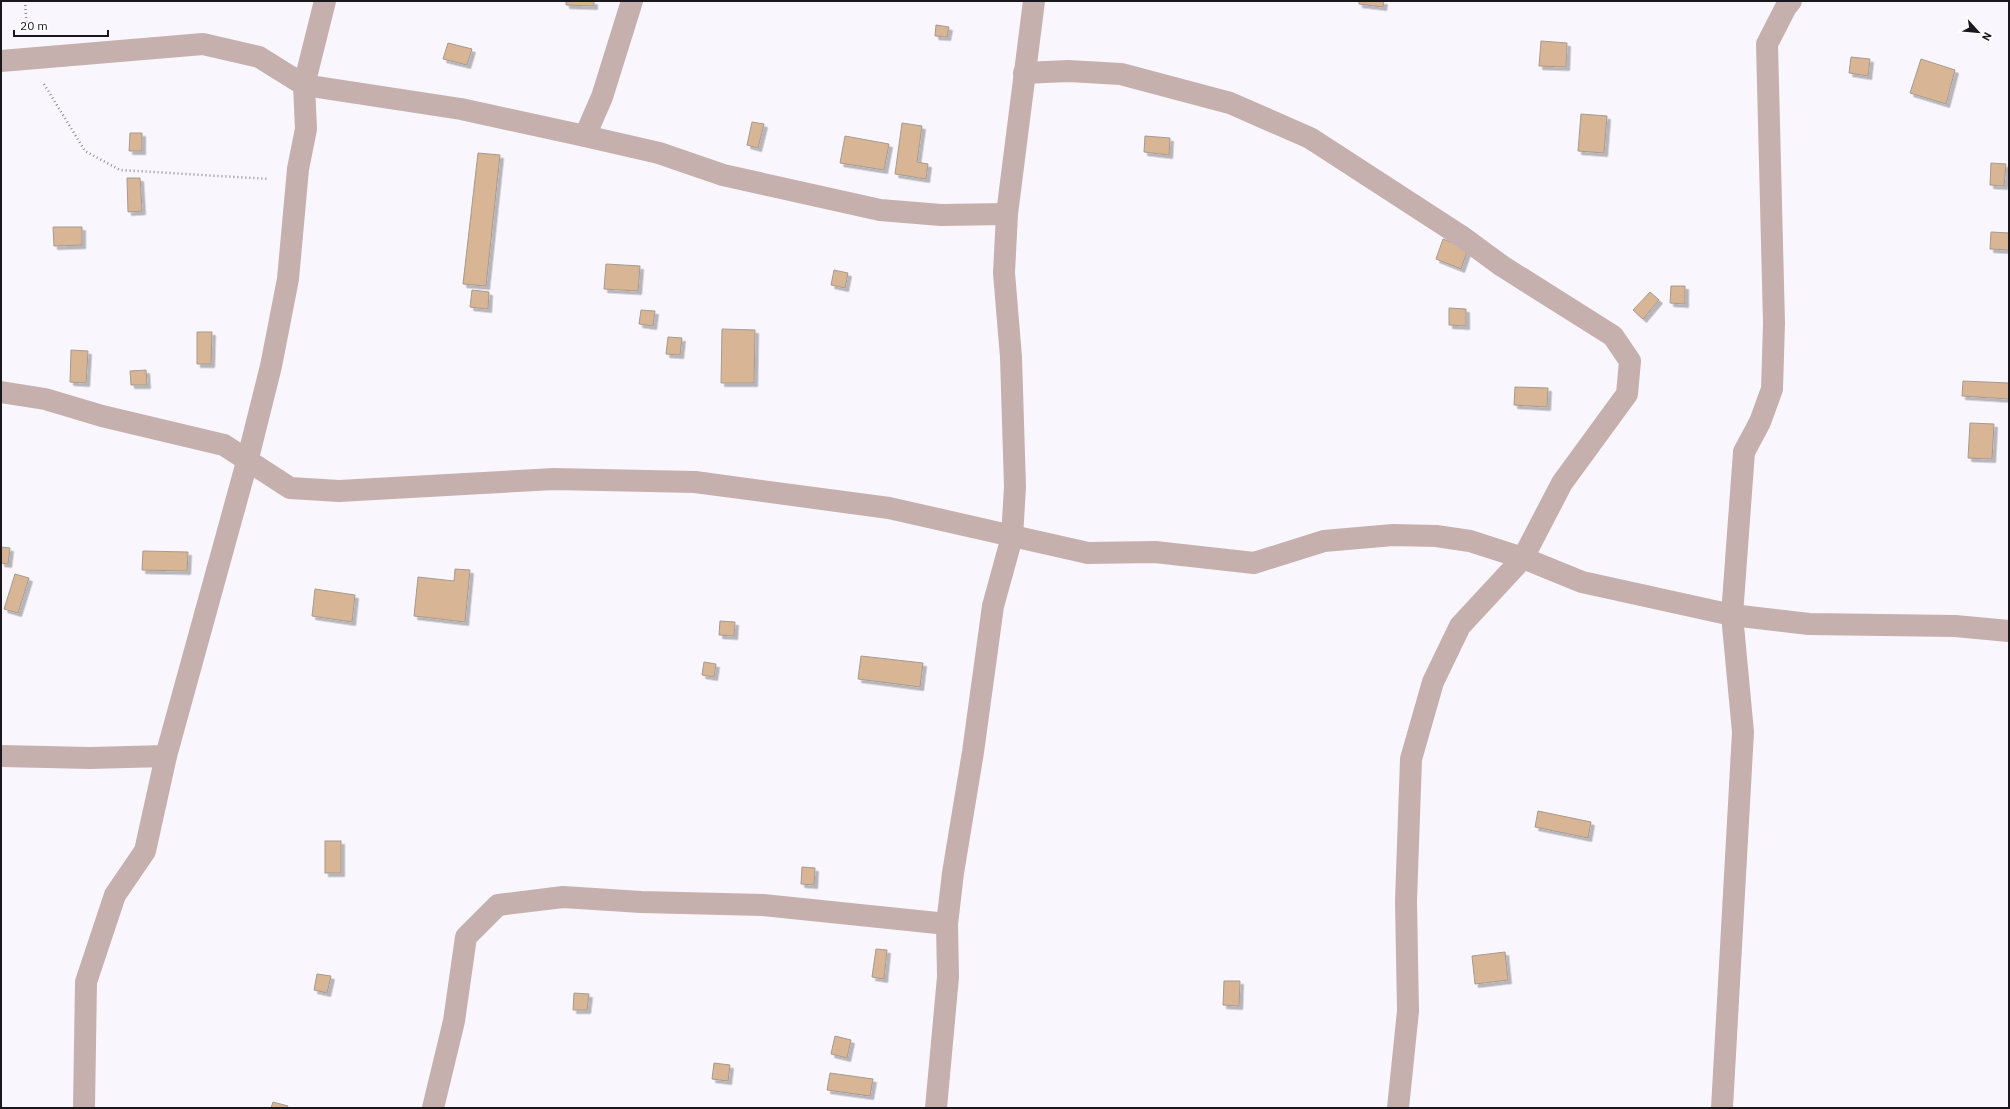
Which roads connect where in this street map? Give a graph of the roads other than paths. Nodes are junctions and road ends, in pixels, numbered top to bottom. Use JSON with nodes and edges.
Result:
{"nodes":[{"id":1,"x":325,"y":1,"type":"edge"},
{"id":2,"x":632,"y":1,"type":"edge"},
{"id":3,"x":1034,"y":1,"type":"edge"},
{"id":4,"x":1790,"y":1,"type":"edge"},
{"id":5,"x":1,"y":61,"type":"edge"},
{"id":6,"x":1024,"y":72,"type":"junction"},
{"id":7,"x":304,"y":85,"type":"junction"},
{"id":8,"x":585,"y":136,"type":"junction"},
{"id":9,"x":1007,"y":214,"type":"junction"},
{"id":10,"x":1,"y":392,"type":"edge"},
{"id":11,"x":247,"y":462,"type":"junction"},
{"id":12,"x":1012,"y":537,"type":"junction"},
{"id":13,"x":1523,"y":558,"type":"junction"},
{"id":14,"x":1732,"y":616,"type":"junction"},
{"id":15,"x":2009,"y":630,"type":"edge"},
{"id":16,"x":1,"y":756,"type":"edge"},
{"id":17,"x":166,"y":756,"type":"junction"},
{"id":18,"x":947,"y":924,"type":"junction"},
{"id":19,"x":84,"y":1108,"type":"edge"},
{"id":20,"x":433,"y":1108,"type":"edge"},
{"id":21,"x":936,"y":1108,"type":"edge"},
{"id":22,"x":1398,"y":1108,"type":"edge"},
{"id":23,"x":1722,"y":1108,"type":"edge"}],
"edges":[{"from":1,"to":7,"type":"street"},
{"from":2,"to":8,"type":"street"},
{"from":3,"to":6,"type":"street"},
{"from":4,"to":14,"type":"street"},
{"from":5,"to":7,"type":"street"},
{"from":6,"to":9,"type":"street"},
{"from":6,"to":13,"type":"street"},
{"from":7,"to":8,"type":"street"},
{"from":7,"to":11,"type":"street"},
{"from":8,"to":9,"type":"street"},
{"from":9,"to":12,"type":"street"},
{"from":10,"to":11,"type":"street"},
{"from":11,"to":12,"type":"street"},
{"from":11,"to":17,"type":"street"},
{"from":12,"to":13,"type":"street"},
{"from":12,"to":18,"type":"street"},
{"from":13,"to":14,"type":"street"},
{"from":13,"to":22,"type":"street"},
{"from":14,"to":15,"type":"street"},
{"from":14,"to":23,"type":"street"},
{"from":16,"to":17,"type":"street"},
{"from":17,"to":19,"type":"street"},
{"from":18,"to":20,"type":"street"},
{"from":18,"to":21,"type":"street"}]}
